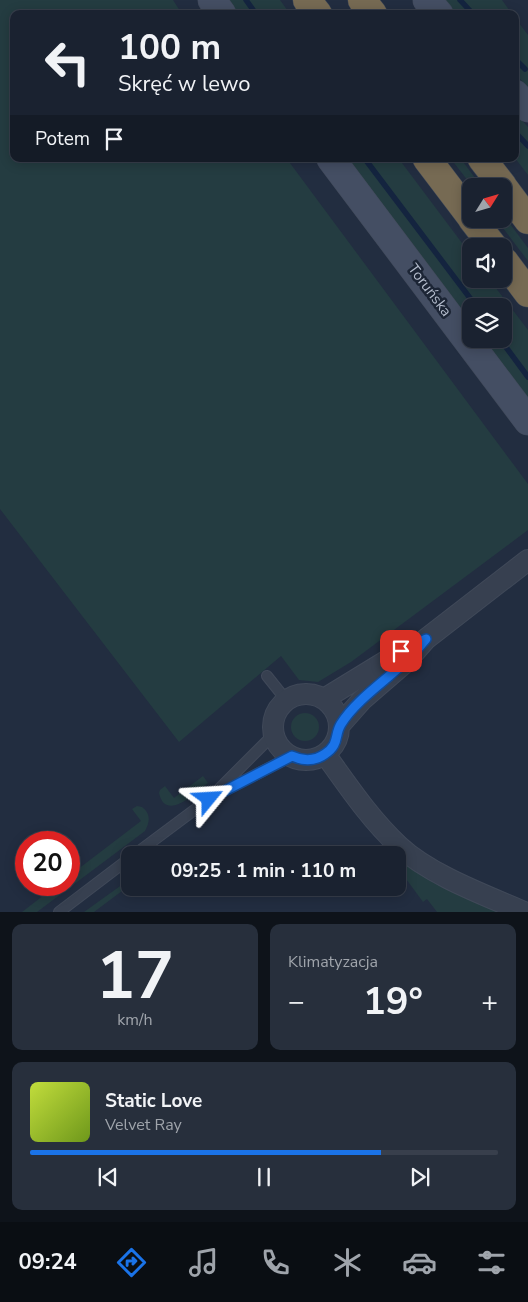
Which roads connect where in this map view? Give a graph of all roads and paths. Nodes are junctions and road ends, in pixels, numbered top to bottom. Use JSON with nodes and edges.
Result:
{"nodes":[{"id":1,"x":362,"y":0,"type":"edge"},
{"id":2,"x":427,"y":0,"type":"edge"},
{"id":3,"x":370,"y":10,"type":"edge"},
{"id":4,"x":436,"y":10,"type":"edge"},
{"id":5,"x":519,"y":98,"type":"edge"},
{"id":6,"x":528,"y":108,"type":"edge"},
{"id":7,"x":334,"y":162,"type":"edge"},
{"id":8,"x":429,"y":162,"type":"edge"},
{"id":9,"x":484,"y":162,"type":"edge"},
{"id":10,"x":496,"y":178,"type":"edge"},
{"id":11,"x":512,"y":199,"type":"edge"},
{"id":12,"x":462,"y":205,"type":"edge"},
{"id":13,"x":528,"y":220,"type":"edge"},
{"id":14,"x":512,"y":272,"type":"edge"},
{"id":15,"x":528,"y":293,"type":"edge"},
{"id":16,"x":528,"y":421,"type":"edge"},
{"id":17,"x":528,"y":560,"type":"edge"},
{"id":18,"x":426,"y":639,"type":"junction"},
{"id":19,"x":267,"y":676,"type":"dead end"},
{"id":20,"x":324,"y":700,"type":"junction"},
{"id":21,"x":287,"y":701,"type":"junction"},
{"id":22,"x":339,"y":726,"type":"junction"},
{"id":23,"x":274,"y":734,"type":"junction"},
{"id":24,"x":325,"y":754,"type":"junction"},
{"id":25,"x":292,"y":756,"type":"junction"},
{"id":26,"x":209,"y":799,"type":"junction"},
{"id":27,"x":146,"y":846,"type":"edge"},
{"id":28,"x":121,"y":865,"type":"edge"},
{"id":29,"x":58,"y":912,"type":"edge"},
{"id":30,"x":524,"y":912,"type":"edge"}],
"edges":[{"from":1,"to":3,"type":"highway"},
{"from":2,"to":4,"type":"main road"},
{"from":5,"to":6,"type":"main road"},
{"from":7,"to":16,"type":"main road","name":"Toruńska"},
{"from":8,"to":12,"type":"highway"},
{"from":9,"to":10,"type":"highway"},
{"from":11,"to":13,"type":"highway"},
{"from":14,"to":15,"type":"highway"},
{"from":17,"to":18,"type":"street"},
{"from":18,"to":20,"type":"street"},
{"from":18,"to":22,"type":"street"},
{"from":19,"to":21,"type":"lane"},
{"from":20,"to":21,"type":"street"},
{"from":20,"to":22,"type":"street"},
{"from":21,"to":23,"type":"street"},
{"from":22,"to":24,"type":"street"},
{"from":23,"to":25,"type":"street"},
{"from":23,"to":26,"type":"lane"},
{"from":24,"to":25,"type":"street"},
{"from":24,"to":30,"type":"street"},
{"from":25,"to":26,"type":"lane"},
{"from":26,"to":27,"type":"lane"},
{"from":28,"to":29,"type":"lane"}]}
